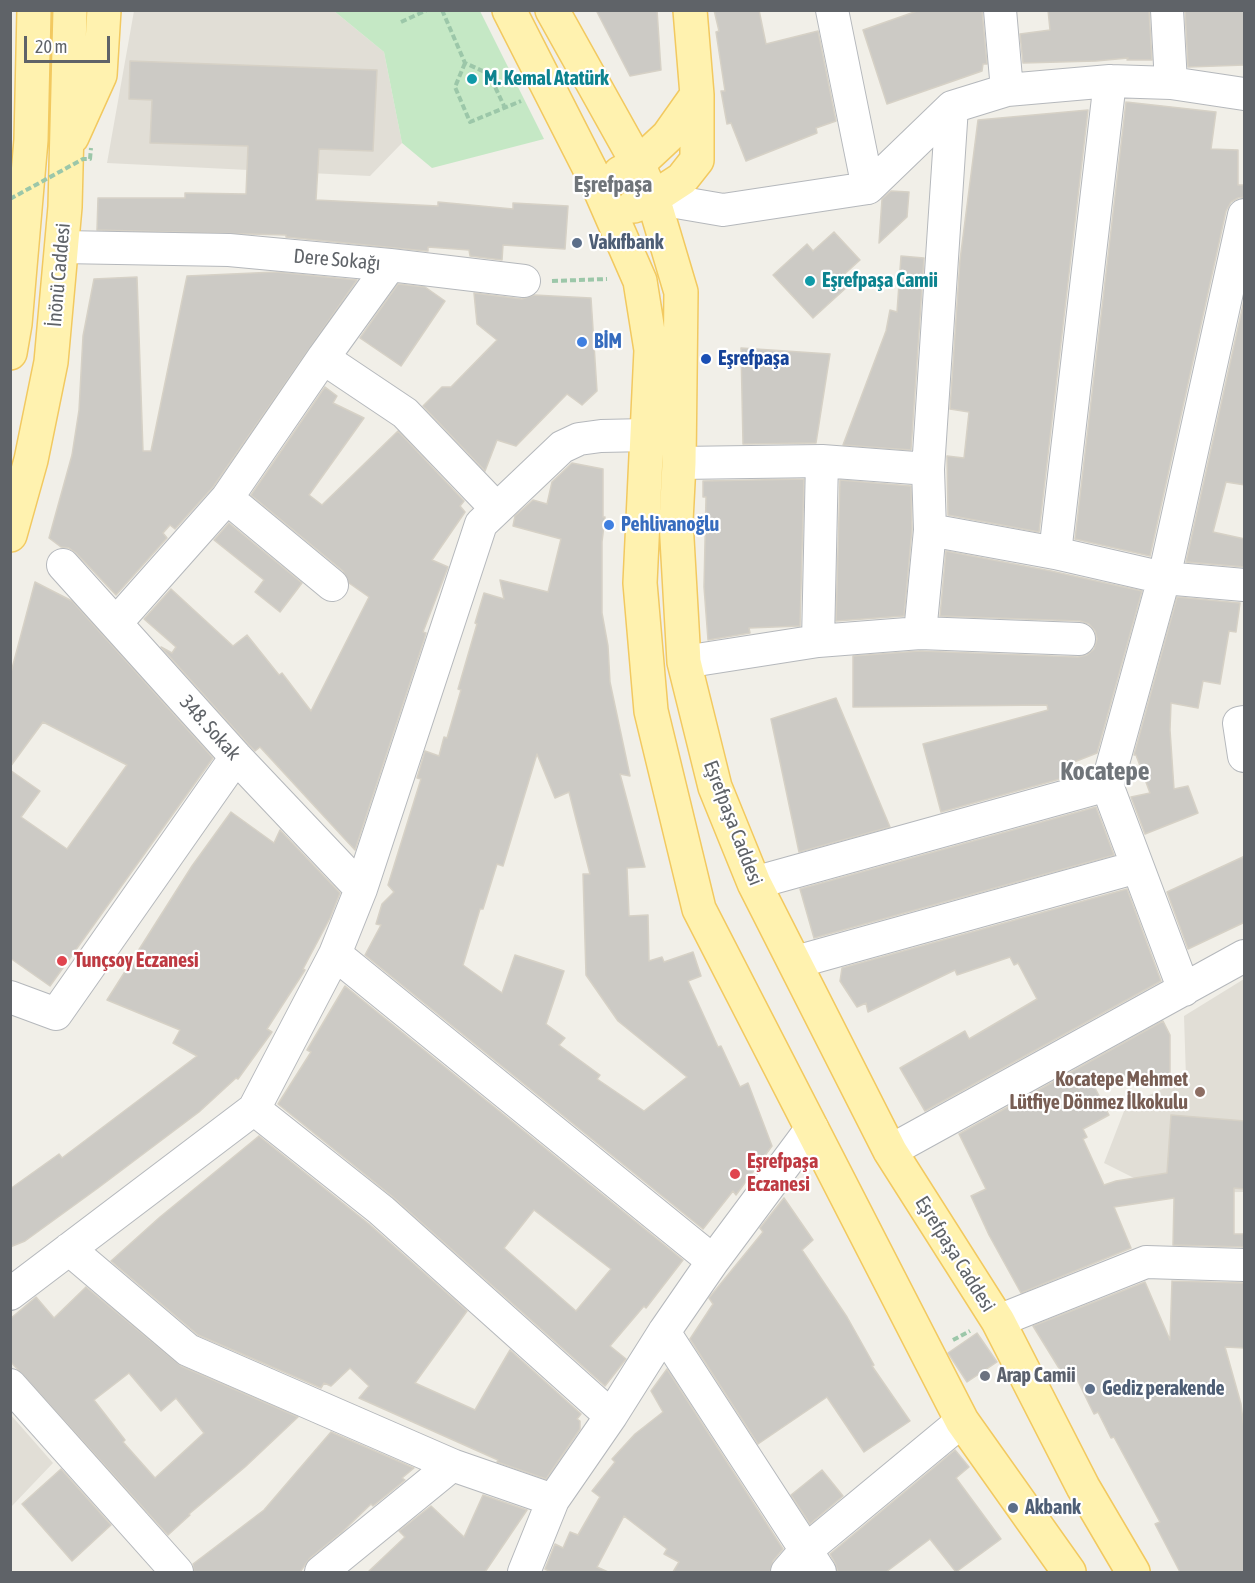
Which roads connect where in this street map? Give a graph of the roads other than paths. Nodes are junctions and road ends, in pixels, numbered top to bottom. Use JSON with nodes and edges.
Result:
{"nodes":[{"id":1,"x":34,"y":10,"type":"edge"},
{"id":2,"x":70,"y":10,"type":"edge"},
{"id":3,"x":104,"y":10,"type":"edge"},
{"id":4,"x":509,"y":10,"type":"edge"},
{"id":5,"x":552,"y":10,"type":"edge"},
{"id":6,"x":690,"y":10,"type":"edge"},
{"id":7,"x":832,"y":10,"type":"edge"},
{"id":8,"x":1000,"y":10,"type":"edge"},
{"id":9,"x":1167,"y":10,"type":"edge"},
{"id":10,"x":1110,"y":81,"type":"junction"},
{"id":11,"x":1171,"y":82,"type":"junction"},
{"id":12,"x":1007,"y":90,"type":"junction"},
{"id":13,"x":10,"y":94,"type":"edge"},
{"id":14,"x":1245,"y":94,"type":"edge"},
{"id":15,"x":698,"y":95,"type":"junction"},
{"id":16,"x":952,"y":107,"type":"junction"},
{"id":17,"x":31,"y":140,"type":"junction"},
{"id":18,"x":78,"y":149,"type":"junction"},
{"id":19,"x":638,"y":164,"type":"junction"},
{"id":20,"x":598,"y":185,"type":"junction"},
{"id":21,"x":868,"y":188,"type":"junction"},
{"id":22,"x":653,"y":198,"type":"junction"},
{"id":23,"x":610,"y":214,"type":"junction"},
{"id":24,"x":1245,"y":215,"type":"edge"},
{"id":25,"x":62,"y":247,"type":"junction"},
{"id":26,"x":390,"y":265,"type":"junction"},
{"id":27,"x":524,"y":281,"type":"road end"},
{"id":28,"x":10,"y":353,"type":"edge"},
{"id":29,"x":323,"y":358,"type":"junction"},
{"id":30,"x":647,"y":435,"type":"junction"},
{"id":31,"x":822,"y":462,"type":"junction"},
{"id":32,"x":679,"y":463,"type":"junction"},
{"id":33,"x":928,"y":469,"type":"junction"},
{"id":34,"x":227,"y":498,"type":"junction"},
{"id":35,"x":496,"y":508,"type":"junction"},
{"id":36,"x":930,"y":530,"type":"junction"},
{"id":37,"x":10,"y":535,"type":"edge"},
{"id":38,"x":1055,"y":553,"type":"junction"},
{"id":39,"x":63,"y":565,"type":"dead end"},
{"id":40,"x":1164,"y":579,"type":"junction"},
{"id":41,"x":332,"y":585,"type":"dead end"},
{"id":42,"x":1245,"y":585,"type":"edge"},
{"id":43,"x":116,"y":623,"type":"junction"},
{"id":44,"x":920,"y":633,"type":"junction"},
{"id":45,"x":1079,"y":639,"type":"dead end"},
{"id":46,"x":818,"y":641,"type":"junction"},
{"id":47,"x":684,"y":662,"type":"junction"},
{"id":48,"x":1245,"y":722,"type":"edge"},
{"id":49,"x":1245,"y":756,"type":"edge"},
{"id":50,"x":236,"y":757,"type":"junction"},
{"id":51,"x":1107,"y":785,"type":"junction"},
{"id":52,"x":1137,"y":867,"type":"junction"},
{"id":53,"x":754,"y":883,"type":"junction"},
{"id":54,"x":361,"y":889,"type":"junction"},
{"id":55,"x":335,"y":954,"type":"junction"},
{"id":56,"x":1245,"y":957,"type":"edge"},
{"id":57,"x":796,"y":962,"type":"junction"},
{"id":58,"x":1184,"y":990,"type":"junction"},
{"id":59,"x":10,"y":997,"type":"edge"},
{"id":60,"x":254,"y":1109,"type":"junction"},
{"id":61,"x":812,"y":1128,"type":"junction"},
{"id":62,"x":890,"y":1150,"type":"junction"},
{"id":63,"x":69,"y":1249,"type":"junction"},
{"id":64,"x":713,"y":1261,"type":"junction"},
{"id":65,"x":1245,"y":1266,"type":"edge"},
{"id":66,"x":10,"y":1294,"type":"edge"},
{"id":67,"x":998,"y":1321,"type":"junction"},
{"id":68,"x":664,"y":1332,"type":"junction"},
{"id":69,"x":10,"y":1385,"type":"edge"},
{"id":70,"x":611,"y":1416,"type":"junction"},
{"id":71,"x":962,"y":1421,"type":"junction"},
{"id":72,"x":452,"y":1465,"type":"junction"},
{"id":73,"x":553,"y":1500,"type":"junction"},
{"id":74,"x":804,"y":1565,"type":"edge"},
{"id":75,"x":177,"y":1572,"type":"edge"},
{"id":76,"x":321,"y":1572,"type":"edge"},
{"id":77,"x":524,"y":1572,"type":"edge"},
{"id":78,"x":1069,"y":1572,"type":"edge"},
{"id":79,"x":1133,"y":1572,"type":"edge"}],
"edges":[{"from":1,"to":17,"type":"main road","name":"İnönü Caddesi"},
{"from":2,"to":18,"type":"main road","name":"İnönü Caddesi"},
{"from":3,"to":18,"type":"main road"},
{"from":4,"to":20,"type":"main road"},
{"from":5,"to":19,"type":"main road","name":"Eşrefpaşa Caddesi"},
{"from":6,"to":15,"type":"main road"},
{"from":7,"to":21,"type":"street"},
{"from":8,"to":12,"type":"street"},
{"from":9,"to":11,"type":"street"},
{"from":10,"to":11,"type":"street"},
{"from":10,"to":12,"type":"street"},
{"from":10,"to":38,"type":"street"},
{"from":11,"to":14,"type":"street"},
{"from":12,"to":16,"type":"street"},
{"from":13,"to":17,"type":"main road"},
{"from":15,"to":19,"type":"main road"},
{"from":15,"to":22,"type":"main road"},
{"from":16,"to":21,"type":"street"},
{"from":16,"to":33,"type":"street"},
{"from":17,"to":28,"type":"main road","name":"İnönü Caddesi"},
{"from":18,"to":25,"type":"main road","name":"İnönü Caddesi"},
{"from":19,"to":20,"type":"main road"},
{"from":19,"to":22,"type":"main road","name":"Eşrefpaşa Caddesi"},
{"from":20,"to":23,"type":"main road"},
{"from":21,"to":22,"type":"street"},
{"from":22,"to":23,"type":"main road"},
{"from":22,"to":32,"type":"main road","name":"Eşrefpaşa Caddesi"},
{"from":23,"to":30,"type":"main road"},
{"from":24,"to":40,"type":"street"},
{"from":25,"to":26,"type":"street","name":"Dere Sokağı"},
{"from":25,"to":37,"type":"main road","name":"İnönü Caddesi"},
{"from":26,"to":27,"type":"street","name":"Dere Sokağı"},
{"from":26,"to":29,"type":"street"},
{"from":29,"to":34,"type":"street"},
{"from":29,"to":35,"type":"street"},
{"from":30,"to":35,"type":"street"},
{"from":30,"to":61,"type":"main road"},
{"from":31,"to":32,"type":"street"},
{"from":31,"to":33,"type":"street"},
{"from":31,"to":46,"type":"street"},
{"from":32,"to":47,"type":"main road","name":"Eşrefpaşa Caddesi"},
{"from":33,"to":36,"type":"street"},
{"from":34,"to":41,"type":"street"},
{"from":34,"to":43,"type":"street"},
{"from":35,"to":54,"type":"street"},
{"from":36,"to":38,"type":"street"},
{"from":36,"to":44,"type":"street"},
{"from":38,"to":40,"type":"street"},
{"from":39,"to":43,"type":"street","name":"348. Sokak"},
{"from":40,"to":42,"type":"street"},
{"from":40,"to":51,"type":"street"},
{"from":43,"to":50,"type":"street","name":"348. Sokak"},
{"from":44,"to":45,"type":"street"},
{"from":44,"to":46,"type":"street"},
{"from":46,"to":47,"type":"street"},
{"from":47,"to":53,"type":"main road","name":"Eşrefpaşa Caddesi"},
{"from":48,"to":49,"type":"street"},
{"from":50,"to":54,"type":"street","name":"348. Sokak"},
{"from":50,"to":59,"type":"street"},
{"from":51,"to":52,"type":"street"},
{"from":51,"to":53,"type":"street"},
{"from":52,"to":57,"type":"street"},
{"from":52,"to":58,"type":"street"},
{"from":53,"to":57,"type":"main road","name":"Eşrefpaşa Caddesi"},
{"from":54,"to":55,"type":"street"},
{"from":55,"to":60,"type":"street"},
{"from":55,"to":64,"type":"street"},
{"from":56,"to":58,"type":"street"},
{"from":57,"to":62,"type":"main road","name":"Eşrefpaşa Caddesi"},
{"from":58,"to":62,"type":"street"},
{"from":60,"to":63,"type":"street"},
{"from":60,"to":70,"type":"street"},
{"from":61,"to":64,"type":"street"},
{"from":61,"to":71,"type":"main road"},
{"from":62,"to":67,"type":"main road","name":"Eşrefpaşa Caddesi"},
{"from":63,"to":66,"type":"street"},
{"from":63,"to":72,"type":"street"},
{"from":64,"to":68,"type":"street"},
{"from":65,"to":67,"type":"street"},
{"from":67,"to":79,"type":"main road","name":"Eşrefpaşa Caddesi"},
{"from":68,"to":70,"type":"street"},
{"from":68,"to":74,"type":"street"},
{"from":69,"to":75,"type":"street"},
{"from":70,"to":73,"type":"street"},
{"from":71,"to":74,"type":"street"},
{"from":71,"to":78,"type":"main road"},
{"from":72,"to":73,"type":"street"},
{"from":72,"to":76,"type":"street"},
{"from":73,"to":77,"type":"street"}]}
